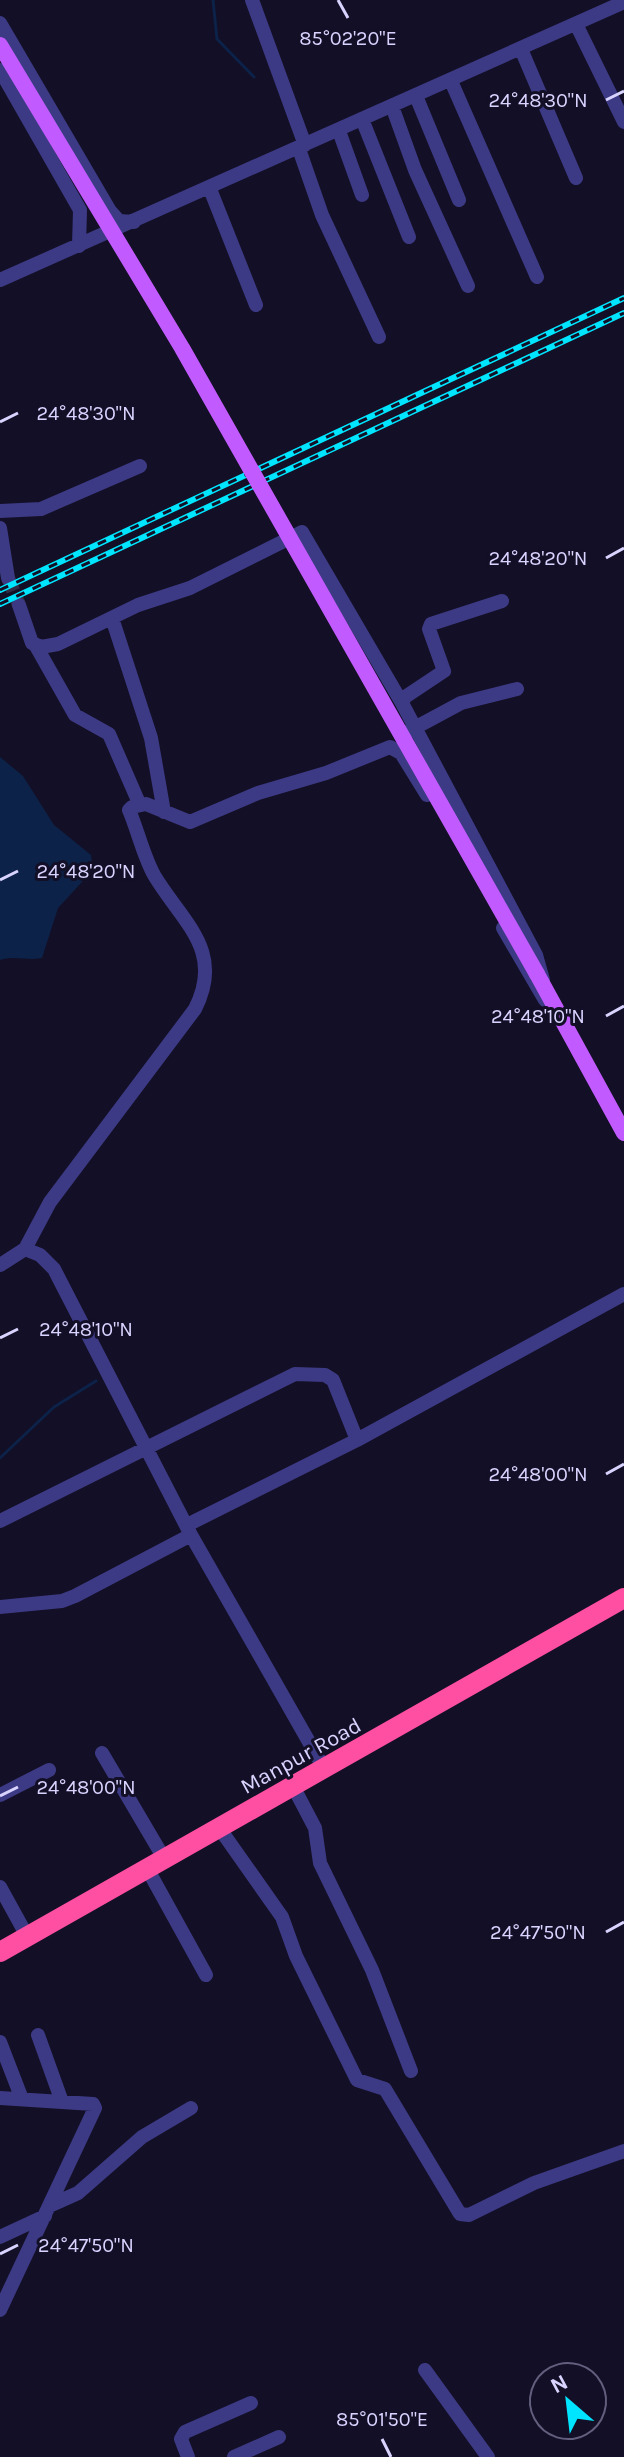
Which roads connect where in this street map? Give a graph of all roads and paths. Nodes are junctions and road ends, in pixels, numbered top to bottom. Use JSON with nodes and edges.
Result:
{"nodes":[{"id":1,"x":252,"y":0,"type":"edge"},
{"id":2,"x":624,"y":2,"type":"edge"},
{"id":3,"x":0,"y":23,"type":"edge"},
{"id":4,"x":576,"y":24,"type":"junction"},
{"id":5,"x":0,"y":45,"type":"edge"},
{"id":6,"x":521,"y":49,"type":"junction"},
{"id":7,"x":0,"y":70,"type":"edge"},
{"id":8,"x":451,"y":81,"type":"junction"},
{"id":9,"x":416,"y":96,"type":"junction"},
{"id":10,"x":392,"y":106,"type":"junction"},
{"id":11,"x":362,"y":119,"type":"junction"},
{"id":12,"x":624,"y":122,"type":"edge"},
{"id":13,"x":339,"y":131,"type":"junction"},
{"id":14,"x":302,"y":147,"type":"junction"},
{"id":15,"x":576,"y":178,"type":"dead end"},
{"id":16,"x":210,"y":189,"type":"junction"},
{"id":17,"x":362,"y":195,"type":"dead end"},
{"id":18,"x":459,"y":200,"type":"dead end"},
{"id":19,"x":134,"y":222,"type":"junction"},
{"id":20,"x":113,"y":232,"type":"junction"},
{"id":21,"x":409,"y":237,"type":"dead end"},
{"id":22,"x":79,"y":246,"type":"junction"},
{"id":23,"x":537,"y":277,"type":"dead end"},
{"id":24,"x":0,"y":280,"type":"edge"},
{"id":25,"x":468,"y":286,"type":"dead end"},
{"id":26,"x":256,"y":305,"type":"dead end"},
{"id":27,"x":379,"y":337,"type":"dead end"},
{"id":28,"x":140,"y":466,"type":"dead end"},
{"id":29,"x":0,"y":511,"type":"edge"},
{"id":30,"x":0,"y":528,"type":"edge"},
{"id":31,"x":8,"y":578,"type":"dead end"},
{"id":32,"x":502,"y":601,"type":"dead end"},
{"id":33,"x":19,"y":605,"type":"tunnel mouth"},
{"id":34,"x":112,"y":618,"type":"junction"},
{"id":35,"x":36,"y":646,"type":"junction"},
{"id":36,"x":517,"y":689,"type":"dead end"},
{"id":37,"x":402,"y":703,"type":"junction"},
{"id":38,"x":414,"y":727,"type":"junction"},
{"id":39,"x":391,"y":747,"type":"junction"},
{"id":40,"x":139,"y":803,"type":"junction"},
{"id":41,"x":164,"y":812,"type":"junction"},
{"id":42,"x":540,"y":979,"type":"junction"},
{"id":43,"x":556,"y":1012,"type":"junction"},
{"id":44,"x":624,"y":1133,"type":"edge"},
{"id":45,"x":25,"y":1249,"type":"junction"},
{"id":46,"x":0,"y":1265,"type":"edge"},
{"id":47,"x":624,"y":1294,"type":"edge"},
{"id":48,"x":357,"y":1440,"type":"junction"},
{"id":49,"x":145,"y":1450,"type":"junction"},
{"id":50,"x":0,"y":1521,"type":"edge"},
{"id":51,"x":189,"y":1530,"type":"junction"},
{"id":52,"x":624,"y":1598,"type":"edge"},
{"id":53,"x":0,"y":1607,"type":"edge"},
{"id":54,"x":102,"y":1753,"type":"dead end"},
{"id":55,"x":49,"y":1770,"type":"dead end"},
{"id":56,"x":325,"y":1770,"type":"junction"},
{"id":57,"x":294,"y":1788,"type":"junction"},
{"id":58,"x":0,"y":1795,"type":"edge"},
{"id":59,"x":220,"y":1829,"type":"junction"},
{"id":60,"x":157,"y":1865,"type":"junction"},
{"id":61,"x":0,"y":1887,"type":"edge"},
{"id":62,"x":27,"y":1936,"type":"junction"},
{"id":63,"x":0,"y":1952,"type":"edge"},
{"id":64,"x":206,"y":1975,"type":"dead end"},
{"id":65,"x":38,"y":2035,"type":"dead end"},
{"id":66,"x":0,"y":2042,"type":"edge"},
{"id":67,"x":411,"y":2071,"type":"dead end"},
{"id":68,"x":0,"y":2098,"type":"edge"},
{"id":69,"x":22,"y":2099,"type":"junction"},
{"id":70,"x":61,"y":2099,"type":"junction"},
{"id":71,"x":191,"y":2108,"type":"dead end"},
{"id":72,"x":624,"y":2151,"type":"edge"},
{"id":73,"x":47,"y":2211,"type":"junction"},
{"id":74,"x":0,"y":2237,"type":"edge"},
{"id":75,"x":0,"y":2310,"type":"edge"},
{"id":76,"x":425,"y":2370,"type":"dead end"},
{"id":77,"x":251,"y":2403,"type":"dead end"},
{"id":78,"x":279,"y":2437,"type":"dead end"},
{"id":79,"x":188,"y":2457,"type":"edge"},
{"id":80,"x":234,"y":2457,"type":"edge"},
{"id":81,"x":488,"y":2457,"type":"edge"}],
"edges":[{"from":1,"to":14,"type":"street"},
{"from":2,"to":4,"type":"street"},
{"from":3,"to":19,"type":"street"},
{"from":4,"to":6,"type":"street"},
{"from":4,"to":12,"type":"street"},
{"from":5,"to":20,"type":"main road","bridge":true},
{"from":6,"to":8,"type":"street"},
{"from":6,"to":15,"type":"street"},
{"from":7,"to":22,"type":"street"},
{"from":8,"to":9,"type":"street"},
{"from":8,"to":23,"type":"street"},
{"from":9,"to":10,"type":"street"},
{"from":9,"to":18,"type":"street"},
{"from":10,"to":11,"type":"street"},
{"from":10,"to":25,"type":"street"},
{"from":11,"to":13,"type":"street"},
{"from":11,"to":21,"type":"street"},
{"from":13,"to":14,"type":"street"},
{"from":13,"to":17,"type":"street"},
{"from":14,"to":16,"type":"street"},
{"from":14,"to":27,"type":"street"},
{"from":16,"to":19,"type":"street"},
{"from":16,"to":26,"type":"street"},
{"from":19,"to":20,"type":"street"},
{"from":20,"to":22,"type":"street"},
{"from":20,"to":42,"type":"main road","bridge":true},
{"from":22,"to":24,"type":"street"},
{"from":28,"to":29,"type":"street"},
{"from":30,"to":31,"type":"street"},
{"from":32,"to":37,"type":"street"},
{"from":33,"to":35,"type":"street"},
{"from":34,"to":35,"type":"street"},
{"from":34,"to":37,"type":"street"},
{"from":34,"to":41,"type":"street"},
{"from":35,"to":40,"type":"street"},
{"from":36,"to":38,"type":"street"},
{"from":37,"to":38,"type":"street"},
{"from":38,"to":39,"type":"street"},
{"from":38,"to":42,"type":"street"},
{"from":39,"to":41,"type":"street"},
{"from":39,"to":43,"type":"street"},
{"from":40,"to":41,"type":"street"},
{"from":40,"to":45,"type":"street"},
{"from":42,"to":43,"type":"main road"},
{"from":43,"to":44,"type":"main road"},
{"from":45,"to":46,"type":"street"},
{"from":45,"to":49,"type":"street"},
{"from":47,"to":48,"type":"street"},
{"from":48,"to":49,"type":"street"},
{"from":48,"to":51,"type":"street"},
{"from":49,"to":50,"type":"street"},
{"from":49,"to":51,"type":"street"},
{"from":51,"to":53,"type":"street"},
{"from":51,"to":56,"type":"street"},
{"from":52,"to":56,"type":"highway","name":"Manpur Road"},
{"from":54,"to":60,"type":"street"},
{"from":55,"to":58,"type":"street"},
{"from":56,"to":57,"type":"highway","name":"Manpur Road"},
{"from":57,"to":59,"type":"highway","name":"Manpur Road"},
{"from":57,"to":67,"type":"street"},
{"from":59,"to":60,"type":"highway","name":"Manpur Road"},
{"from":59,"to":72,"type":"street"},
{"from":60,"to":62,"type":"highway","name":"Manpur Road"},
{"from":60,"to":64,"type":"street"},
{"from":61,"to":62,"type":"street"},
{"from":62,"to":63,"type":"highway","name":"Manpur Road"},
{"from":65,"to":70,"type":"street"},
{"from":66,"to":69,"type":"street"},
{"from":68,"to":69,"type":"street"},
{"from":69,"to":70,"type":"street"},
{"from":70,"to":73,"type":"street"},
{"from":71,"to":73,"type":"street"},
{"from":73,"to":74,"type":"street"},
{"from":73,"to":75,"type":"street"},
{"from":76,"to":81,"type":"street"},
{"from":77,"to":79,"type":"street"},
{"from":78,"to":80,"type":"street"}]}
